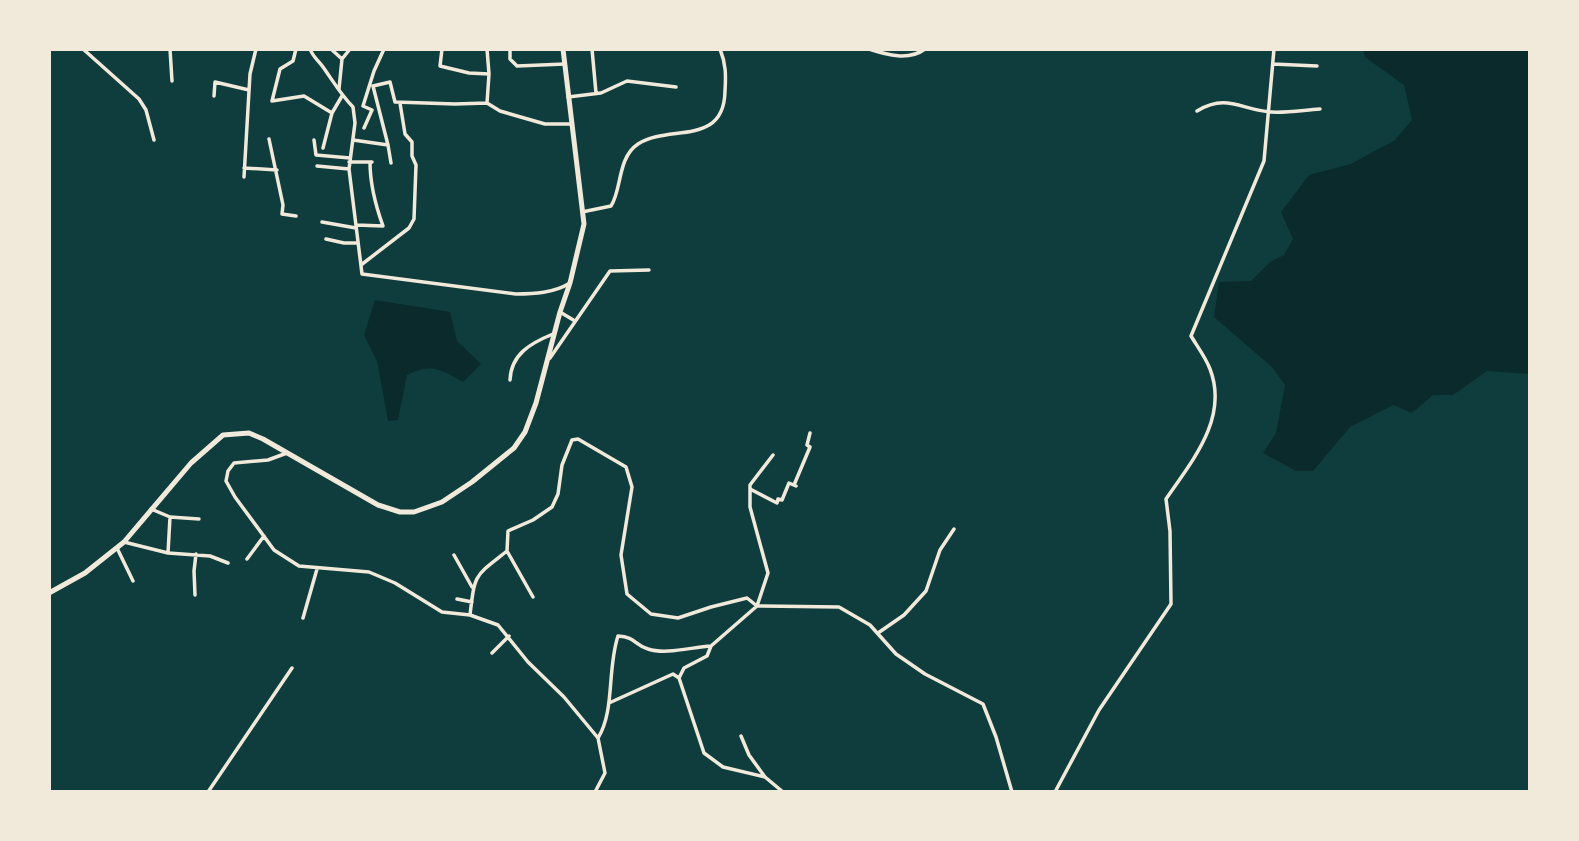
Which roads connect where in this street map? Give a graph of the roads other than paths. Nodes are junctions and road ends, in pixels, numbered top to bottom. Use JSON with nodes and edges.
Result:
{"nodes":[{"id":1,"x":83,"y":49,"type":"edge"},
{"id":2,"x":170,"y":49,"type":"edge"},
{"id":3,"x":256,"y":49,"type":"edge"},
{"id":4,"x":296,"y":49,"type":"edge"},
{"id":5,"x":310,"y":49,"type":"edge"},
{"id":6,"x":331,"y":49,"type":"edge"},
{"id":7,"x":349,"y":49,"type":"edge"},
{"id":8,"x":384,"y":49,"type":"edge"},
{"id":9,"x":442,"y":49,"type":"edge"},
{"id":10,"x":487,"y":49,"type":"edge"},
{"id":11,"x":510,"y":49,"type":"edge"},
{"id":12,"x":564,"y":49,"type":"edge"},
{"id":13,"x":592,"y":49,"type":"edge"},
{"id":14,"x":720,"y":49,"type":"edge"},
{"id":15,"x":869,"y":49,"type":"edge"},
{"id":16,"x":925,"y":49,"type":"edge"},
{"id":17,"x":1274,"y":49,"type":"edge"},
{"id":18,"x":342,"y":59,"type":"junction"},
{"id":19,"x":565,"y":64,"type":"junction"},
{"id":20,"x":1273,"y":64,"type":"junction"},
{"id":21,"x":1317,"y":66,"type":"dead end"},
{"id":22,"x":488,"y":74,"type":"junction"},
{"id":23,"x":372,"y":77,"type":"junction"},
{"id":24,"x":172,"y":81,"type":"dead end"},
{"id":25,"x":373,"y":86,"type":"junction"},
{"id":26,"x":676,"y":87,"type":"dead end"},
{"id":27,"x":248,"y":90,"type":"junction"},
{"id":28,"x":596,"y":93,"type":"junction"},
{"id":29,"x":340,"y":94,"type":"junction"},
{"id":30,"x":214,"y":96,"type":"dead end"},
{"id":31,"x":569,"y":97,"type":"junction"},
{"id":32,"x":400,"y":102,"type":"junction"},
{"id":33,"x":487,"y":103,"type":"junction"},
{"id":34,"x":363,"y":106,"type":"junction"},
{"id":35,"x":353,"y":107,"type":"junction"},
{"id":36,"x":1321,"y":109,"type":"dead end"},
{"id":37,"x":1197,"y":111,"type":"dead end"},
{"id":38,"x":1270,"y":112,"type":"junction"},
{"id":39,"x":332,"y":113,"type":"junction"},
{"id":40,"x":571,"y":124,"type":"junction"},
{"id":41,"x":364,"y":128,"type":"dead end"},
{"id":42,"x":268,"y":139,"type":"dead end"},
{"id":43,"x":154,"y":140,"type":"dead end"},
{"id":44,"x":314,"y":140,"type":"dead end"},
{"id":45,"x":352,"y":140,"type":"junction"},
{"id":46,"x":388,"y":145,"type":"junction"},
{"id":47,"x":323,"y":148,"type":"dead end"},
{"id":48,"x":349,"y":160,"type":"junction"},
{"id":49,"x":391,"y":163,"type":"dead end"},
{"id":50,"x":317,"y":166,"type":"dead end"},
{"id":51,"x":244,"y":168,"type":"junction"},
{"id":52,"x":349,"y":169,"type":"junction"},
{"id":53,"x":277,"y":170,"type":"junction"},
{"id":54,"x":244,"y":177,"type":"dead end"},
{"id":55,"x":582,"y":212,"type":"junction"},
{"id":56,"x":296,"y":216,"type":"dead end"},
{"id":57,"x":322,"y":222,"type":"dead end"},
{"id":58,"x":356,"y":227,"type":"junction"},
{"id":59,"x":326,"y":239,"type":"dead end"},
{"id":60,"x":358,"y":243,"type":"junction"},
{"id":61,"x":361,"y":265,"type":"junction"},
{"id":62,"x":649,"y":270,"type":"dead end"},
{"id":63,"x":570,"y":283,"type":"junction"},
{"id":64,"x":560,"y":312,"type":"junction"},
{"id":65,"x":575,"y":321,"type":"junction"},
{"id":66,"x":555,"y":334,"type":"junction"},
{"id":67,"x":547,"y":362,"type":"junction"},
{"id":68,"x":510,"y":380,"type":"dead end"},
{"id":69,"x":810,"y":433,"type":"dead end"},
{"id":70,"x":289,"y":452,"type":"junction"},
{"id":71,"x":773,"y":455,"type":"dead end"},
{"id":72,"x":750,"y":489,"type":"junction"},
{"id":73,"x":151,"y":509,"type":"junction"},
{"id":74,"x":170,"y":517,"type":"junction"},
{"id":75,"x":199,"y":519,"type":"dead end"},
{"id":76,"x":954,"y":529,"type":"dead end"},
{"id":77,"x":264,"y":536,"type":"junction"},
{"id":78,"x":124,"y":542,"type":"junction"},
{"id":79,"x":117,"y":548,"type":"junction"},
{"id":80,"x":507,"y":551,"type":"junction"},
{"id":81,"x":167,"y":553,"type":"junction"},
{"id":82,"x":196,"y":554,"type":"junction"},
{"id":83,"x":454,"y":555,"type":"dead end"},
{"id":84,"x":247,"y":559,"type":"dead end"},
{"id":85,"x":228,"y":563,"type":"dead end"},
{"id":86,"x":317,"y":569,"type":"junction"},
{"id":87,"x":133,"y":581,"type":"dead end"},
{"id":88,"x":473,"y":589,"type":"junction"},
{"id":89,"x":49,"y":593,"type":"edge"},
{"id":90,"x":195,"y":595,"type":"dead end"},
{"id":91,"x":533,"y":597,"type":"dead end"},
{"id":92,"x":457,"y":599,"type":"dead end"},
{"id":93,"x":472,"y":602,"type":"junction"},
{"id":94,"x":757,"y":606,"type":"junction"},
{"id":95,"x":470,"y":615,"type":"junction"},
{"id":96,"x":303,"y":618,"type":"dead end"},
{"id":97,"x":878,"y":634,"type":"junction"},
{"id":98,"x":509,"y":636,"type":"junction"},
{"id":99,"x":711,"y":646,"type":"junction"},
{"id":100,"x":492,"y":653,"type":"dead end"},
{"id":101,"x":292,"y":667,"type":"dead end"},
{"id":102,"x":679,"y":678,"type":"junction"},
{"id":103,"x":609,"y":703,"type":"junction"},
{"id":104,"x":741,"y":736,"type":"dead end"},
{"id":105,"x":598,"y":738,"type":"junction"},
{"id":106,"x":765,"y":777,"type":"junction"},
{"id":107,"x":208,"y":792,"type":"edge"},
{"id":108,"x":595,"y":792,"type":"edge"},
{"id":109,"x":783,"y":792,"type":"edge"},
{"id":110,"x":1012,"y":792,"type":"edge"},
{"id":111,"x":1055,"y":792,"type":"edge"}],
"edges":[{"from":1,"to":43,"type":"street"},
{"from":2,"to":24,"type":"street"},
{"from":3,"to":27,"type":"street"},
{"from":4,"to":39,"type":"street"},
{"from":5,"to":29,"type":"street"},
{"from":6,"to":18,"type":"street"},
{"from":7,"to":18,"type":"street"},
{"from":8,"to":23,"type":"street"},
{"from":9,"to":22,"type":"street"},
{"from":10,"to":22,"type":"street"},
{"from":11,"to":19,"type":"street"},
{"from":12,"to":19,"type":"highway"},
{"from":13,"to":28,"type":"street"},
{"from":14,"to":55,"type":"street"},
{"from":15,"to":16,"type":"street"},
{"from":17,"to":20,"type":"street"},
{"from":18,"to":29,"type":"street"},
{"from":19,"to":31,"type":"highway"},
{"from":20,"to":21,"type":"street"},
{"from":20,"to":38,"type":"street"},
{"from":22,"to":33,"type":"street"},
{"from":23,"to":25,"type":"street"},
{"from":23,"to":34,"type":"street"},
{"from":25,"to":32,"type":"street"},
{"from":25,"to":46,"type":"street"},
{"from":26,"to":28,"type":"street"},
{"from":27,"to":30,"type":"street"},
{"from":27,"to":51,"type":"street"},
{"from":28,"to":31,"type":"street"},
{"from":29,"to":35,"type":"street"},
{"from":29,"to":39,"type":"street"},
{"from":31,"to":40,"type":"highway"},
{"from":32,"to":33,"type":"street"},
{"from":32,"to":61,"type":"street"},
{"from":33,"to":40,"type":"street"},
{"from":34,"to":35,"type":"street"},
{"from":34,"to":41,"type":"street"},
{"from":35,"to":45,"type":"street"},
{"from":36,"to":38,"type":"street"},
{"from":37,"to":38,"type":"street"},
{"from":38,"to":111,"type":"street"},
{"from":39,"to":47,"type":"street"},
{"from":40,"to":55,"type":"highway"},
{"from":42,"to":53,"type":"street"},
{"from":44,"to":48,"type":"street"},
{"from":45,"to":46,"type":"street"},
{"from":45,"to":48,"type":"street"},
{"from":46,"to":49,"type":"street"},
{"from":48,"to":52,"type":"street"},
{"from":48,"to":58,"type":"street"},
{"from":50,"to":52,"type":"street"},
{"from":51,"to":53,"type":"street"},
{"from":51,"to":54,"type":"street"},
{"from":52,"to":58,"type":"street"},
{"from":53,"to":56,"type":"street"},
{"from":55,"to":63,"type":"highway"},
{"from":57,"to":58,"type":"street"},
{"from":58,"to":60,"type":"street"},
{"from":59,"to":60,"type":"street"},
{"from":60,"to":61,"type":"street"},
{"from":61,"to":63,"type":"street"},
{"from":62,"to":65,"type":"street"},
{"from":63,"to":64,"type":"highway"},
{"from":64,"to":65,"type":"street"},
{"from":64,"to":66,"type":"highway"},
{"from":65,"to":67,"type":"street"},
{"from":66,"to":67,"type":"highway"},
{"from":66,"to":68,"type":"street"},
{"from":67,"to":70,"type":"highway"},
{"from":69,"to":72,"type":"street"},
{"from":70,"to":73,"type":"highway"},
{"from":70,"to":77,"type":"street"},
{"from":71,"to":72,"type":"street"},
{"from":72,"to":94,"type":"street"},
{"from":73,"to":74,"type":"street"},
{"from":73,"to":78,"type":"highway"},
{"from":74,"to":75,"type":"street"},
{"from":74,"to":81,"type":"street"},
{"from":76,"to":97,"type":"street"},
{"from":77,"to":84,"type":"street"},
{"from":77,"to":86,"type":"street"},
{"from":78,"to":79,"type":"highway"},
{"from":78,"to":81,"type":"street"},
{"from":79,"to":87,"type":"street"},
{"from":79,"to":89,"type":"highway"},
{"from":80,"to":88,"type":"street"},
{"from":80,"to":91,"type":"street"},
{"from":80,"to":94,"type":"street"},
{"from":81,"to":82,"type":"street"},
{"from":82,"to":85,"type":"street"},
{"from":82,"to":90,"type":"street"},
{"from":83,"to":88,"type":"street"},
{"from":86,"to":95,"type":"street"},
{"from":86,"to":96,"type":"street"},
{"from":88,"to":93,"type":"street"},
{"from":92,"to":93,"type":"street"},
{"from":93,"to":95,"type":"street"},
{"from":94,"to":97,"type":"street"},
{"from":94,"to":99,"type":"street"},
{"from":95,"to":98,"type":"street"},
{"from":97,"to":110,"type":"street"},
{"from":98,"to":100,"type":"street"},
{"from":98,"to":105,"type":"street"},
{"from":99,"to":102,"type":"street"},
{"from":99,"to":103,"type":"street"},
{"from":101,"to":107,"type":"street"},
{"from":102,"to":103,"type":"street"},
{"from":102,"to":106,"type":"street"},
{"from":103,"to":105,"type":"street"},
{"from":104,"to":106,"type":"street"},
{"from":105,"to":108,"type":"street"},
{"from":106,"to":109,"type":"street"}]}
